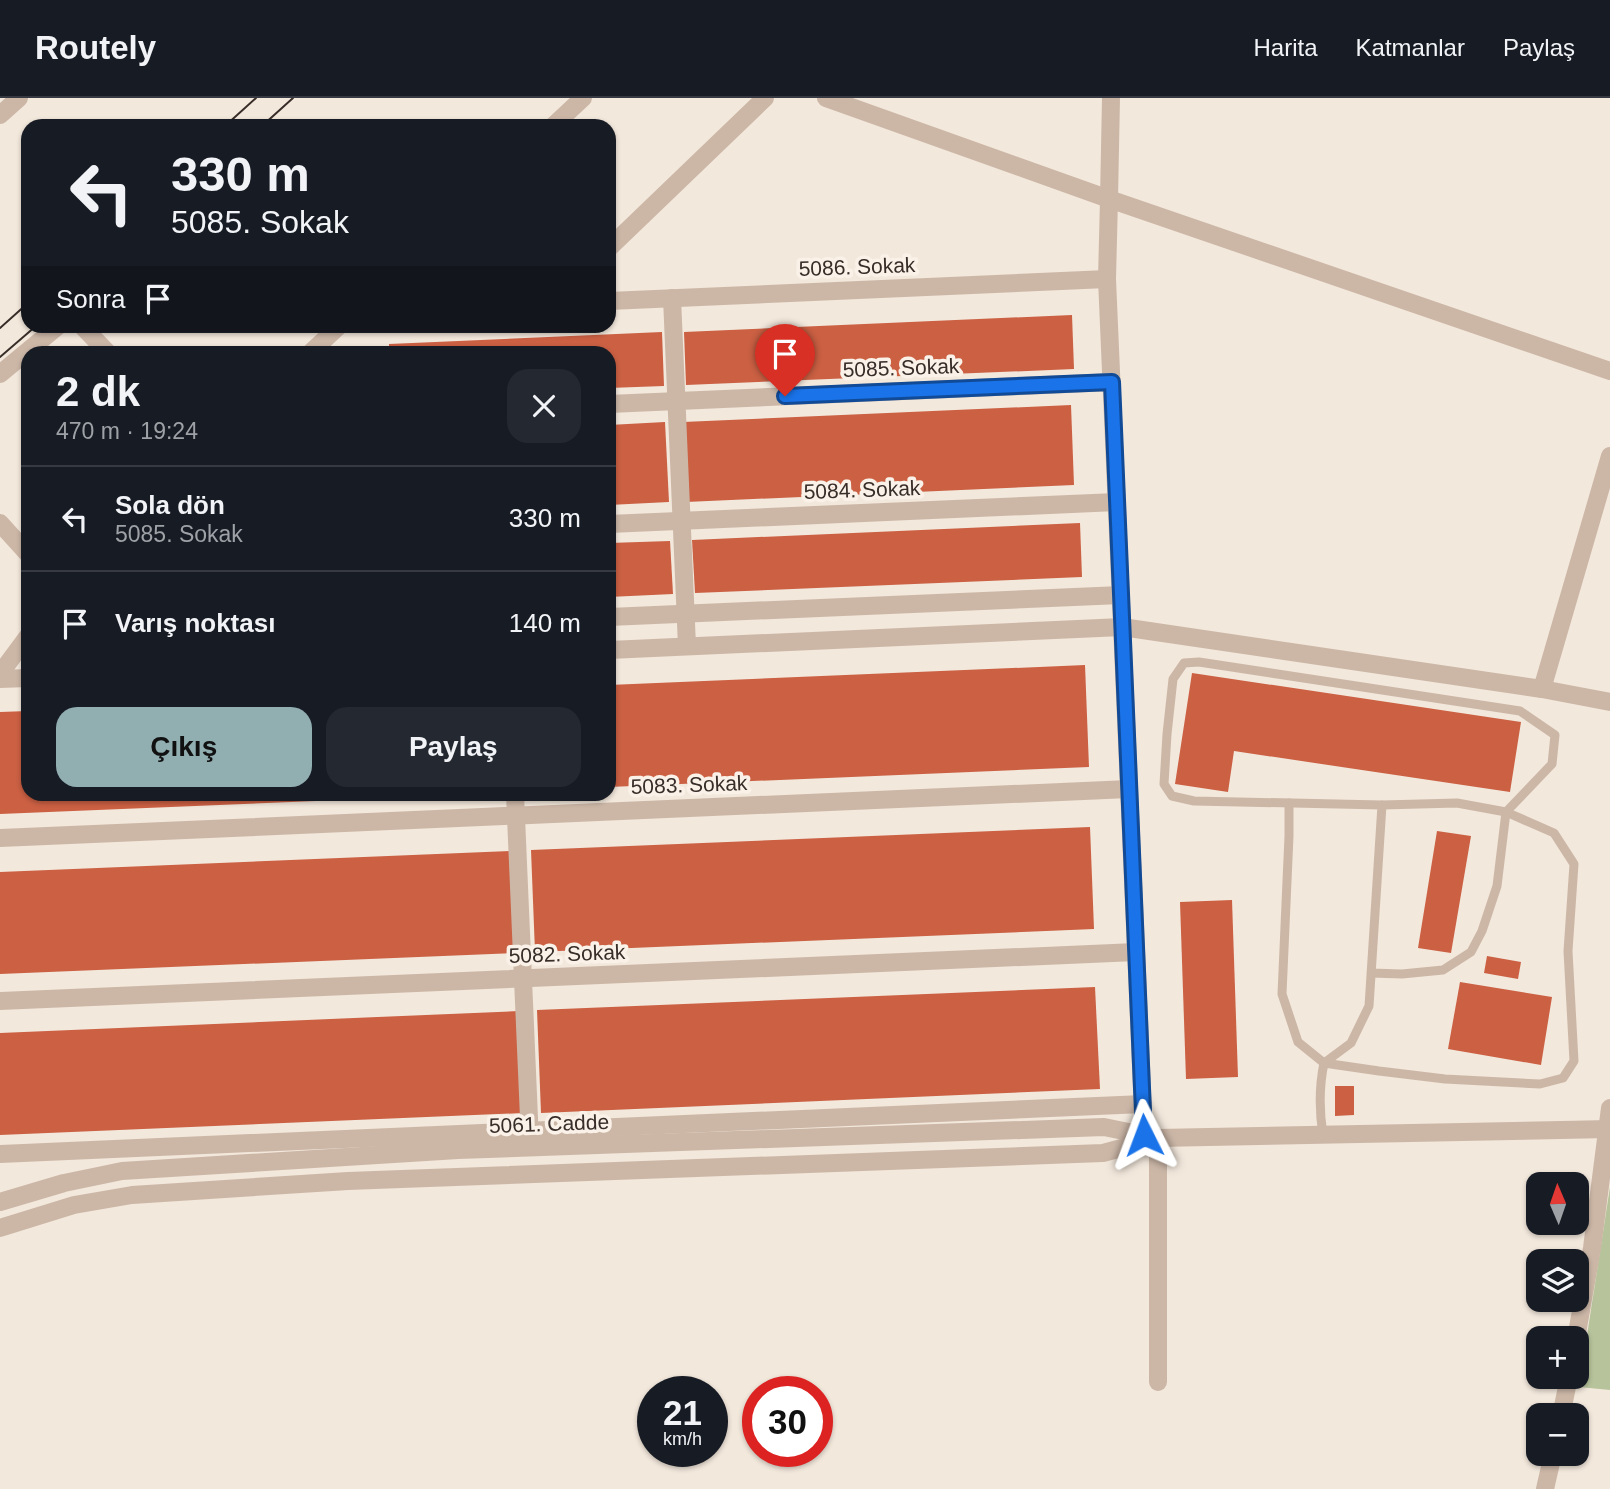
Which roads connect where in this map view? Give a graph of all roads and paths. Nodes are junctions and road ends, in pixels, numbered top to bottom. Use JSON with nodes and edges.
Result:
{"nodes":[{"id":1,"x":19,"y":98,"type":"edge"},
{"id":2,"x":583,"y":98,"type":"edge"},
{"id":3,"x":765,"y":98,"type":"edge"},
{"id":4,"x":826,"y":98,"type":"edge"},
{"id":5,"x":1111,"y":98,"type":"edge"},
{"id":6,"x":0,"y":115,"type":"edge"},
{"id":7,"x":560,"y":119,"type":"edge"},
{"id":8,"x":1109,"y":199,"type":"junction"},
{"id":9,"x":616,"y":241,"type":"edge"},
{"id":10,"x":1107,"y":279,"type":"junction"},
{"id":11,"x":672,"y":298,"type":"junction"},
{"id":12,"x":616,"y":301,"type":"edge"},
{"id":13,"x":50,"y":333,"type":"edge"},
{"id":14,"x":89,"y":333,"type":"edge"},
{"id":15,"x":332,"y":333,"type":"edge"},
{"id":16,"x":34,"y":346,"type":"edge"},
{"id":17,"x":101,"y":346,"type":"edge"},
{"id":18,"x":318,"y":346,"type":"edge"},
{"id":19,"x":21,"y":357,"type":"edge"},
{"id":20,"x":1610,"y":371,"type":"edge"},
{"id":21,"x":0,"y":374,"type":"edge"},
{"id":22,"x":1112,"y":382,"type":"junction"},
{"id":23,"x":677,"y":401,"type":"junction"},
{"id":24,"x":616,"y":404,"type":"edge"},
{"id":25,"x":1610,"y":456,"type":"edge"},
{"id":26,"x":1117,"y":502,"type":"junction"},
{"id":27,"x":682,"y":521,"type":"junction"},
{"id":28,"x":0,"y":523,"type":"edge"},
{"id":29,"x":616,"y":524,"type":"edge"},
{"id":30,"x":21,"y":546,"type":"edge"},
{"id":31,"x":1121,"y":595,"type":"junction"},
{"id":32,"x":686,"y":614,"type":"junction"},
{"id":33,"x":616,"y":617,"type":"edge"},
{"id":34,"x":1122,"y":627,"type":"junction"},
{"id":35,"x":687,"y":646,"type":"junction"},
{"id":36,"x":616,"y":650,"type":"edge"},
{"id":37,"x":15,"y":652,"type":"edge"},
{"id":38,"x":0,"y":677,"type":"edge"},
{"id":39,"x":21,"y":678,"type":"edge"},
{"id":40,"x":1542,"y":689,"type":"junction"},
{"id":41,"x":1610,"y":702,"type":"edge"},
{"id":42,"x":1129,"y":789,"type":"junction"},
{"id":43,"x":515,"y":801,"type":"edge"},
{"id":44,"x":1289,"y":803,"type":"junction"},
{"id":45,"x":1382,"y":805,"type":"junction"},
{"id":46,"x":1506,"y":812,"type":"junction"},
{"id":47,"x":516,"y":816,"type":"junction"},
{"id":48,"x":0,"y":838,"type":"edge"},
{"id":49,"x":1136,"y":952,"type":"junction"},
{"id":50,"x":1371,"y":973,"type":"junction"},
{"id":51,"x":523,"y":978,"type":"junction"},
{"id":52,"x":0,"y":1001,"type":"edge"},
{"id":53,"x":1324,"y":1063,"type":"junction"},
{"id":54,"x":1143,"y":1104,"type":"junction"},
{"id":55,"x":1610,"y":1108,"type":"edge"},
{"id":56,"x":1608,"y":1129,"type":"edge"},
{"id":57,"x":1323,"y":1135,"type":"junction"},
{"id":58,"x":1151,"y":1136,"type":"junction"},
{"id":59,"x":530,"y":1139,"type":"junction"},
{"id":60,"x":0,"y":1154,"type":"edge"},
{"id":61,"x":0,"y":1202,"type":"edge"},
{"id":62,"x":0,"y":1228,"type":"edge"},
{"id":63,"x":1578,"y":1326,"type":"edge"},
{"id":64,"x":1158,"y":1382,"type":"dead end"},
{"id":65,"x":1550,"y":1466,"type":"edge"},
{"id":66,"x":1545,"y":1489,"type":"edge"}],
"edges":[{"from":1,"to":6,"type":"street"},
{"from":2,"to":7,"type":"street"},
{"from":3,"to":9,"type":"street"},
{"from":4,"to":8,"type":"street"},
{"from":5,"to":8,"type":"street"},
{"from":8,"to":10,"type":"street"},
{"from":8,"to":20,"type":"street"},
{"from":10,"to":11,"type":"street","name":"5086. Sokak"},
{"from":10,"to":22,"type":"street"},
{"from":11,"to":12,"type":"street","name":"5086. Sokak"},
{"from":11,"to":23,"type":"street"},
{"from":13,"to":16,"type":"street"},
{"from":14,"to":17,"type":"street"},
{"from":15,"to":18,"type":"street"},
{"from":19,"to":21,"type":"street"},
{"from":22,"to":23,"type":"street","name":"5085. Sokak"},
{"from":22,"to":26,"type":"street"},
{"from":23,"to":24,"type":"street","name":"5085. Sokak"},
{"from":23,"to":27,"type":"street"},
{"from":25,"to":40,"type":"street"},
{"from":26,"to":27,"type":"street","name":"5084. Sokak"},
{"from":26,"to":31,"type":"street"},
{"from":27,"to":29,"type":"street","name":"5084. Sokak"},
{"from":27,"to":32,"type":"street"},
{"from":28,"to":30,"type":"street"},
{"from":31,"to":32,"type":"street"},
{"from":31,"to":34,"type":"street"},
{"from":32,"to":33,"type":"street"},
{"from":32,"to":35,"type":"street"},
{"from":34,"to":35,"type":"street"},
{"from":34,"to":40,"type":"street"},
{"from":34,"to":42,"type":"street"},
{"from":35,"to":36,"type":"street"},
{"from":37,"to":38,"type":"street"},
{"from":38,"to":39,"type":"street"},
{"from":40,"to":41,"type":"street"},
{"from":42,"to":47,"type":"street","name":"5083. Sokak"},
{"from":42,"to":49,"type":"street"},
{"from":43,"to":47,"type":"street"},
{"from":44,"to":45,"type":"lane"},
{"from":44,"to":46,"type":"lane"},
{"from":44,"to":53,"type":"lane"},
{"from":45,"to":46,"type":"lane"},
{"from":45,"to":50,"type":"lane"},
{"from":46,"to":50,"type":"lane"},
{"from":46,"to":53,"type":"lane"},
{"from":47,"to":48,"type":"street","name":"5083. Sokak"},
{"from":47,"to":51,"type":"street"},
{"from":49,"to":51,"type":"street","name":"5082. Sokak"},
{"from":49,"to":54,"type":"street"},
{"from":50,"to":53,"type":"lane"},
{"from":51,"to":52,"type":"street","name":"5082. Sokak"},
{"from":51,"to":59,"type":"street"},
{"from":53,"to":57,"type":"lane"},
{"from":54,"to":58,"type":"street"},
{"from":54,"to":59,"type":"street"},
{"from":55,"to":56,"type":"street"},
{"from":56,"to":57,"type":"street"},
{"from":56,"to":63,"type":"street"},
{"from":57,"to":58,"type":"street"},
{"from":58,"to":59,"type":"street","name":"5061. Cadde"},
{"from":58,"to":62,"type":"street"},
{"from":58,"to":64,"type":"street"},
{"from":59,"to":60,"type":"street"},
{"from":59,"to":61,"type":"street","name":"5061. Cadde"},
{"from":65,"to":66,"type":"street"}]}
